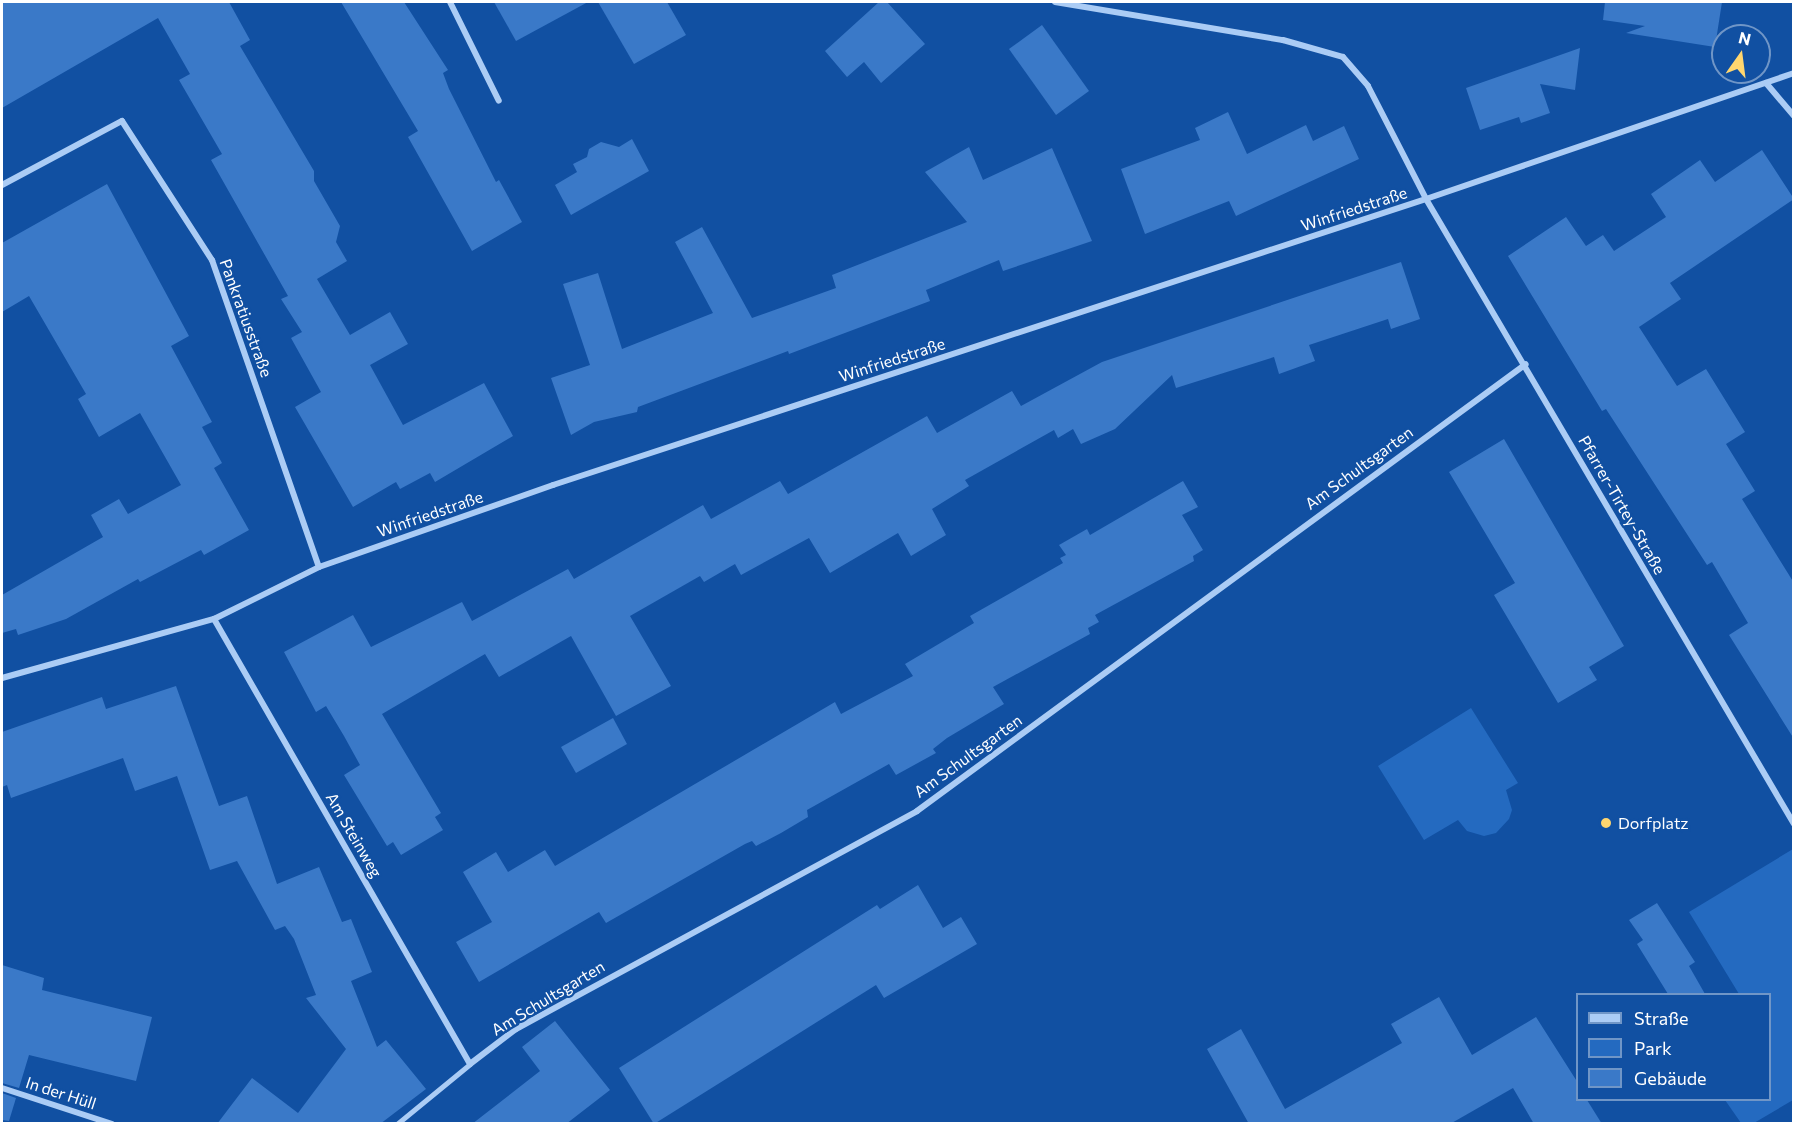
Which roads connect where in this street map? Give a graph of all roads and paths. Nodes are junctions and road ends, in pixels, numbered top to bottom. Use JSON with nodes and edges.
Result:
{"nodes":[{"id":1,"x":450,"y":2,"type":"edge"},
{"id":2,"x":1056,"y":2,"type":"edge"},
{"id":3,"x":1794,"y":73,"type":"edge"},
{"id":4,"x":1771,"y":81,"type":"edge"},
{"id":5,"x":1763,"y":84,"type":"edge"},
{"id":6,"x":1767,"y":84,"type":"edge"},
{"id":7,"x":499,"y":101,"type":"dead end"},
{"id":8,"x":1794,"y":116,"type":"edge"},
{"id":9,"x":2,"y":185,"type":"edge"},
{"id":10,"x":1426,"y":199,"type":"junction"},
{"id":11,"x":1526,"y":364,"type":"junction"},
{"id":12,"x":319,"y":567,"type":"junction"},
{"id":13,"x":214,"y":619,"type":"junction"},
{"id":14,"x":2,"y":678,"type":"edge"},
{"id":15,"x":1794,"y":824,"type":"edge"},
{"id":16,"x":470,"y":1064,"type":"junction"},
{"id":17,"x":2,"y":1088,"type":"edge"},
{"id":18,"x":112,"y":1124,"type":"edge"},
{"id":19,"x":397,"y":1124,"type":"edge"}],
"edges":[{"from":1,"to":7,"type":"street"},
{"from":2,"to":10,"type":"street","name":"Pfarrer-Tirtey-Straße"},
{"from":3,"to":4,"type":"street","name":"Winfriedstraße"},
{"from":5,"to":10,"type":"street","name":"Winfriedstraße"},
{"from":6,"to":8,"type":"street"},
{"from":9,"to":12,"type":"street","name":"Pankratiusstraße"},
{"from":10,"to":11,"type":"street","name":"Pfarrer-Tirtey-Straße"},
{"from":10,"to":12,"type":"street","name":"Winfriedstraße"},
{"from":11,"to":15,"type":"street","name":"Pfarrer-Tirtey-Straße"},
{"from":11,"to":16,"type":"street","name":"Am Schultsgarten"},
{"from":12,"to":13,"type":"street","name":"Winfriedstraße"},
{"from":13,"to":14,"type":"street","name":"Winfriedstraße"},
{"from":13,"to":16,"type":"street","name":"Am Steinweg"},
{"from":16,"to":19,"type":"lane","name":"Am Schultsgarten"},
{"from":17,"to":18,"type":"street","name":"In der Hüll"}]}
